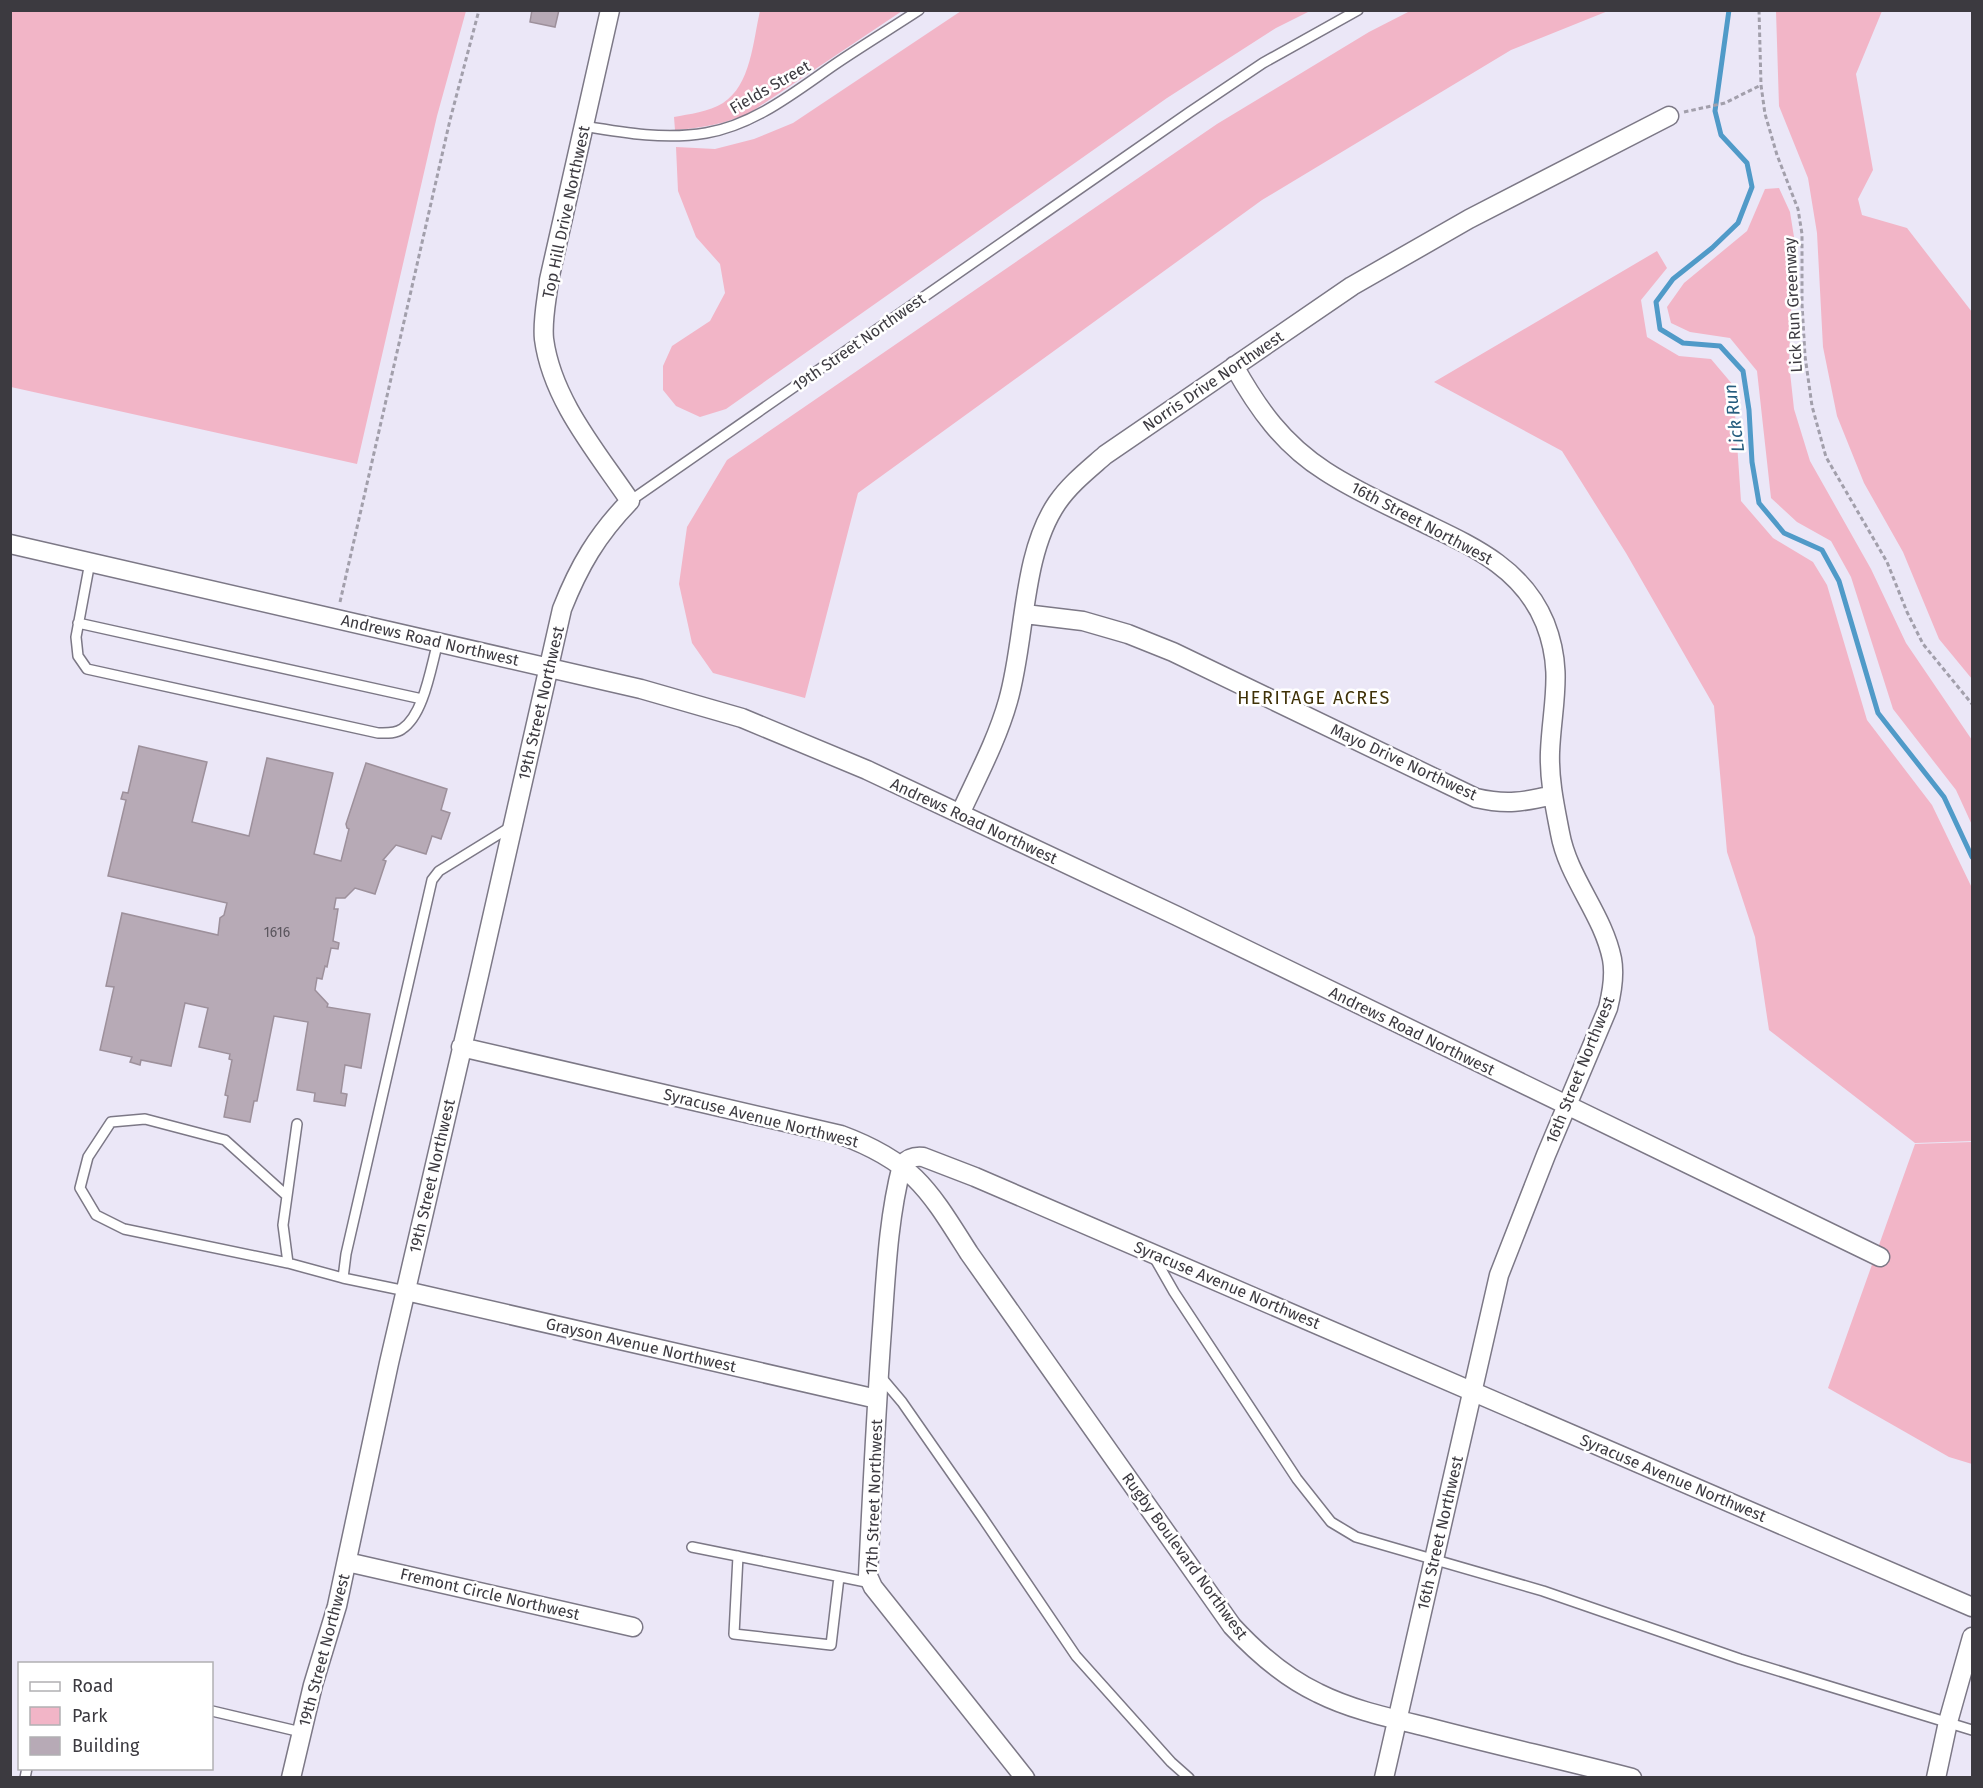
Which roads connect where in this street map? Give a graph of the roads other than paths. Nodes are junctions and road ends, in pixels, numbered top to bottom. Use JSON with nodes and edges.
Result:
{"nodes":[{"id":1,"x":610,"y":10,"type":"edge"},
{"id":2,"x":919,"y":10,"type":"edge"},
{"id":3,"x":1358,"y":10,"type":"edge"},
{"id":4,"x":1669,"y":116,"type":"dead end"},
{"id":5,"x":584,"y":126,"type":"junction"},
{"id":6,"x":1234,"y":366,"type":"junction"},
{"id":7,"x":630,"y":501,"type":"junction"},
{"id":8,"x":10,"y":544,"type":"edge"},
{"id":9,"x":90,"y":562,"type":"junction"},
{"id":10,"x":1025,"y":614,"type":"junction"},
{"id":11,"x":78,"y":622,"type":"junction"},
{"id":12,"x":438,"y":642,"type":"junction"},
{"id":13,"x":548,"y":668,"type":"junction"},
{"id":14,"x":422,"y":699,"type":"junction"},
{"id":15,"x":1553,"y":795,"type":"junction"},
{"id":16,"x":960,"y":814,"type":"junction"},
{"id":17,"x":513,"y":826,"type":"junction"},
{"id":18,"x":462,"y":1047,"type":"junction"},
{"id":19,"x":1568,"y":1106,"type":"junction"},
{"id":20,"x":297,"y":1124,"type":"dead end"},
{"id":21,"x":902,"y":1165,"type":"junction"},
{"id":22,"x":286,"y":1195,"type":"junction"},
{"id":23,"x":1151,"y":1252,"type":"junction"},
{"id":24,"x":1880,"y":1257,"type":"dead end"},
{"id":25,"x":288,"y":1263,"type":"junction"},
{"id":26,"x":343,"y":1278,"type":"junction"},
{"id":27,"x":406,"y":1291,"type":"junction"},
{"id":28,"x":879,"y":1375,"type":"junction"},
{"id":29,"x":1473,"y":1391,"type":"junction"},
{"id":30,"x":877,"y":1399,"type":"junction"},
{"id":31,"x":692,"y":1547,"type":"dead end"},
{"id":32,"x":738,"y":1556,"type":"junction"},
{"id":33,"x":1434,"y":1560,"type":"junction"},
{"id":34,"x":347,"y":1562,"type":"junction"},
{"id":35,"x":839,"y":1577,"type":"junction"},
{"id":36,"x":871,"y":1583,"type":"junction"},
{"id":37,"x":1972,"y":1607,"type":"edge"},
{"id":38,"x":633,"y":1627,"type":"dead end"},
{"id":39,"x":1972,"y":1637,"type":"edge"},
{"id":40,"x":213,"y":1711,"type":"edge"},
{"id":41,"x":1396,"y":1719,"type":"junction"},
{"id":42,"x":1948,"y":1722,"type":"junction"},
{"id":43,"x":1972,"y":1730,"type":"edge"},
{"id":44,"x":301,"y":1732,"type":"junction"},
{"id":45,"x":291,"y":1778,"type":"edge"},
{"id":46,"x":1025,"y":1778,"type":"edge"},
{"id":47,"x":1189,"y":1778,"type":"edge"},
{"id":48,"x":1383,"y":1778,"type":"edge"},
{"id":49,"x":1632,"y":1778,"type":"edge"},
{"id":50,"x":1936,"y":1778,"type":"edge"}],
"edges":[{"from":1,"to":5,"type":"street","name":"Top Hill Drive Northwest"},
{"from":2,"to":5,"type":"lane","name":"Fields Street"},
{"from":3,"to":7,"type":"lane","name":"19th Street Northwest"},
{"from":4,"to":6,"type":"street","name":"Norris Drive Northwest"},
{"from":5,"to":7,"type":"street","name":"Top Hill Drive Northwest"},
{"from":6,"to":10,"type":"street","name":"Norris Drive Northwest"},
{"from":6,"to":15,"type":"street","name":"16th Street Northwest"},
{"from":7,"to":13,"type":"street","name":"19th Street Northwest"},
{"from":8,"to":9,"type":"street","name":"Andrews Road Northwest"},
{"from":9,"to":11,"type":"lane"},
{"from":9,"to":12,"type":"street","name":"Andrews Road Northwest"},
{"from":10,"to":15,"type":"street","name":"Mayo Drive Northwest"},
{"from":10,"to":16,"type":"street","name":"Norris Drive Northwest"},
{"from":11,"to":14,"type":"lane"},
{"from":11,"to":14,"type":"lane"},
{"from":12,"to":13,"type":"street","name":"Andrews Road Northwest"},
{"from":12,"to":14,"type":"lane"},
{"from":13,"to":16,"type":"street","name":"Andrews Road Northwest"},
{"from":13,"to":17,"type":"street","name":"19th Street Northwest"},
{"from":15,"to":19,"type":"street","name":"16th Street Northwest"},
{"from":16,"to":19,"type":"street","name":"Andrews Road Northwest"},
{"from":17,"to":18,"type":"street","name":"19th Street Northwest"},
{"from":17,"to":26,"type":"lane"},
{"from":18,"to":21,"type":"street","name":"Syracuse Avenue Northwest"},
{"from":18,"to":27,"type":"street","name":"19th Street Northwest"},
{"from":19,"to":24,"type":"street","name":"Andrews Road Northwest"},
{"from":19,"to":29,"type":"street","name":"16th Street Northwest"},
{"from":20,"to":22,"type":"lane"},
{"from":21,"to":23,"type":"street","name":"Syracuse Avenue Northwest"},
{"from":21,"to":28,"type":"street","name":"17th Street Northwest"},
{"from":21,"to":41,"type":"street","name":"Rugby Boulevard Northwest"},
{"from":22,"to":25,"type":"lane"},
{"from":22,"to":25,"type":"lane"},
{"from":23,"to":29,"type":"street","name":"Syracuse Avenue Northwest"},
{"from":23,"to":33,"type":"lane"},
{"from":25,"to":26,"type":"lane"},
{"from":26,"to":27,"type":"lane"},
{"from":27,"to":30,"type":"street","name":"Grayson Avenue Northwest"},
{"from":27,"to":34,"type":"street","name":"19th Street Northwest"},
{"from":28,"to":30,"type":"street","name":"17th Street Northwest"},
{"from":28,"to":47,"type":"lane"},
{"from":29,"to":33,"type":"street","name":"16th Street Northwest"},
{"from":29,"to":37,"type":"street","name":"Syracuse Avenue Northwest"},
{"from":30,"to":36,"type":"street","name":"17th Street Northwest"},
{"from":31,"to":32,"type":"lane"},
{"from":32,"to":35,"type":"lane"},
{"from":32,"to":35,"type":"lane"},
{"from":33,"to":41,"type":"street","name":"16th Street Northwest"},
{"from":33,"to":42,"type":"lane"},
{"from":34,"to":38,"type":"street","name":"Fremont Circle Northwest"},
{"from":34,"to":44,"type":"street","name":"19th Street Northwest"},
{"from":35,"to":36,"type":"lane"},
{"from":36,"to":46,"type":"street","name":"17th Street Northwest"},
{"from":39,"to":42,"type":"street"},
{"from":40,"to":44,"type":"lane"},
{"from":41,"to":48,"type":"street","name":"16th Street Northwest"},
{"from":41,"to":49,"type":"street","name":"Rugby Boulevard Northwest"},
{"from":42,"to":43,"type":"lane"},
{"from":42,"to":50,"type":"street"},
{"from":44,"to":45,"type":"street","name":"19th Street Northwest"}]}
